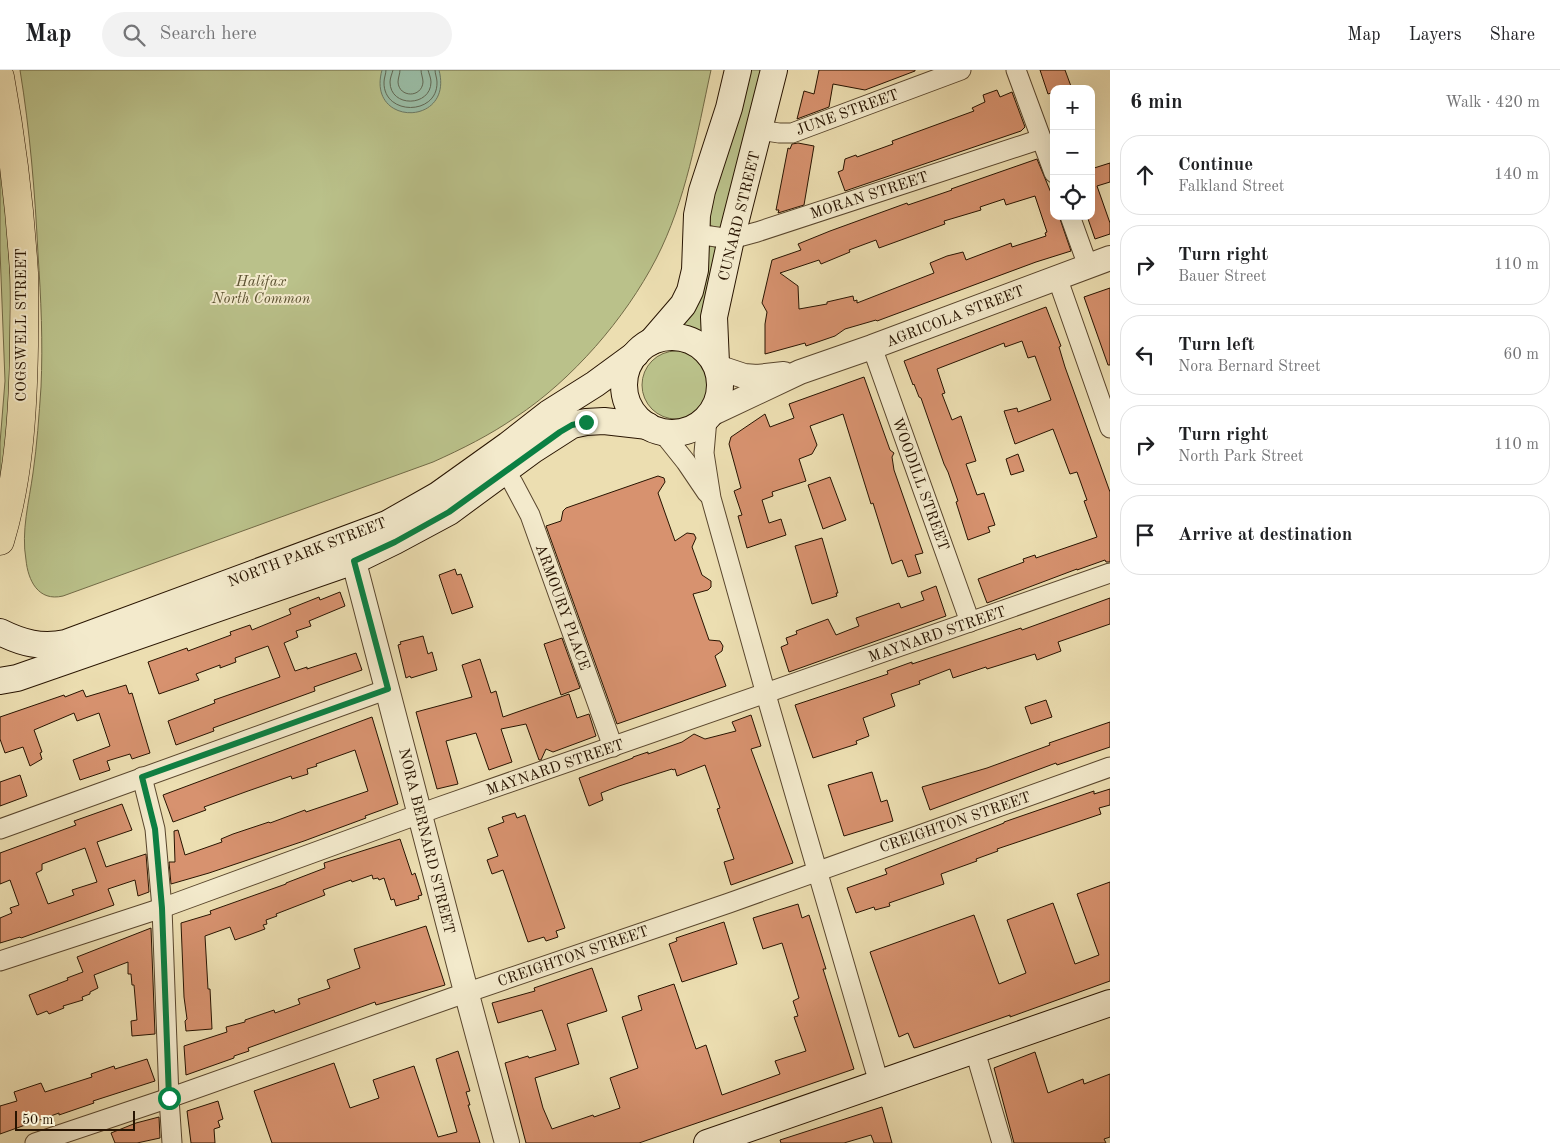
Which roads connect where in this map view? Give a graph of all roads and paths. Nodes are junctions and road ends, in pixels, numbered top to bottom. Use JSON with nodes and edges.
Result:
{"nodes":[{"id":1,"x":738,"y":70,"type":"edge"},
{"id":2,"x":774,"y":70,"type":"edge"},
{"id":3,"x":960,"y":70,"type":"edge"},
{"id":4,"x":1016,"y":70,"type":"edge"},
{"id":5,"x":0,"y":77,"type":"edge"},
{"id":6,"x":760,"y":130,"type":"junction"},
{"id":7,"x":1041,"y":138,"type":"junction"},
{"id":8,"x":1050,"y":162,"type":"edge"},
{"id":9,"x":1073,"y":220,"type":"edge"},
{"id":10,"x":696,"y":234,"type":"junction"},
{"id":11,"x":731,"y":239,"type":"junction"},
{"id":12,"x":1099,"y":262,"type":"edge"},
{"id":13,"x":1057,"y":277,"type":"junction"},
{"id":14,"x":644,"y":347,"type":"junction"},
{"id":15,"x":872,"y":347,"type":"junction"},
{"id":16,"x":717,"y":365,"type":"junction"},
{"id":17,"x":800,"y":372,"type":"junction"},
{"id":18,"x":709,"y":416,"type":"junction"},
{"id":19,"x":1110,"y":428,"type":"edge"},
{"id":20,"x":655,"y":429,"type":"junction"},
{"id":21,"x":504,"y":471,"type":"junction"},
{"id":22,"x":711,"y":498,"type":"junction"},
{"id":23,"x":0,"y":541,"type":"edge"},
{"id":24,"x":351,"y":550,"type":"junction"},
{"id":25,"x":1110,"y":573,"type":"edge"},
{"id":26,"x":970,"y":622,"type":"junction"},
{"id":27,"x":0,"y":632,"type":"edge"},
{"id":28,"x":0,"y":682,"type":"edge"},
{"id":29,"x":388,"y":689,"type":"junction"},
{"id":30,"x":766,"y":694,"type":"junction"},
{"id":31,"x":613,"y":747,"type":"junction"},
{"id":32,"x":1110,"y":767,"type":"edge"},
{"id":33,"x":142,"y":777,"type":"junction"},
{"id":34,"x":421,"y":814,"type":"junction"},
{"id":35,"x":0,"y":829,"type":"edge"},
{"id":36,"x":818,"y":870,"type":"junction"},
{"id":37,"x":162,"y":908,"type":"junction"},
{"id":38,"x":0,"y":961,"type":"edge"},
{"id":39,"x":466,"y":993,"type":"junction"},
{"id":40,"x":1110,"y":1003,"type":"edge"},
{"id":41,"x":975,"y":1051,"type":"junction"},
{"id":42,"x":879,"y":1083,"type":"junction"},
{"id":43,"x":169,"y":1098,"type":"junction"},
{"id":44,"x":35,"y":1143,"type":"edge"},
{"id":45,"x":172,"y":1143,"type":"edge"},
{"id":46,"x":507,"y":1143,"type":"edge"},
{"id":47,"x":707,"y":1143,"type":"edge"},
{"id":48,"x":1002,"y":1143,"type":"edge"}],
"edges":[{"from":1,"to":10,"type":"main road","name":"CUNARD STREET"},
{"from":2,"to":6,"type":"main road","name":"CUNARD STREET"},
{"from":3,"to":6,"type":"street","name":"JUNE STREET"},
{"from":4,"to":7,"type":"street"},
{"from":5,"to":23,"type":"main road","name":"COGSWELL STREET"},
{"from":6,"to":11,"type":"main road","name":"CUNARD STREET"},
{"from":7,"to":8,"type":"street"},
{"from":7,"to":11,"type":"street","name":"MORAN STREET"},
{"from":9,"to":12,"type":"street"},
{"from":10,"to":11,"type":"street","name":"MORAN STREET"},
{"from":10,"to":14,"type":"main road","name":"CUNARD STREET"},
{"from":11,"to":16,"type":"main road","name":"CUNARD STREET"},
{"from":12,"to":13,"type":"street","name":"AGRICOLA STREET"},
{"from":13,"to":15,"type":"street","name":"AGRICOLA STREET"},
{"from":13,"to":19,"type":"street"},
{"from":14,"to":16,"type":"main road"},
{"from":14,"to":20,"type":"main road"},
{"from":14,"to":24,"type":"main road","name":"NORTH PARK STREET"},
{"from":15,"to":17,"type":"street","name":"AGRICOLA STREET"},
{"from":15,"to":26,"type":"street","name":"WOODILL STREET"},
{"from":16,"to":17,"type":"street","name":"AGRICOLA STREET"},
{"from":16,"to":18,"type":"main road"},
{"from":17,"to":18,"type":"street","name":"AGRICOLA STREET"},
{"from":18,"to":20,"type":"main road"},
{"from":18,"to":22,"type":"street"},
{"from":20,"to":21,"type":"main road","name":"NORTH PARK STREET"},
{"from":20,"to":22,"type":"street"},
{"from":21,"to":24,"type":"main road","name":"NORTH PARK STREET"},
{"from":21,"to":31,"type":"street","name":"ARMOURY PLACE"},
{"from":22,"to":30,"type":"street"},
{"from":24,"to":27,"type":"main road","name":"NORTH PARK STREET"},
{"from":24,"to":28,"type":"main road","name":"NORTH PARK STREET"},
{"from":24,"to":29,"type":"street","name":"NORA BERNARD STREET"},
{"from":25,"to":26,"type":"street","name":"MAYNARD STREET"},
{"from":26,"to":30,"type":"street","name":"MAYNARD STREET"},
{"from":29,"to":33,"type":"street"},
{"from":29,"to":34,"type":"street","name":"NORA BERNARD STREET"},
{"from":30,"to":31,"type":"street","name":"MAYNARD STREET"},
{"from":30,"to":36,"type":"street"},
{"from":31,"to":34,"type":"street","name":"MAYNARD STREET"},
{"from":32,"to":36,"type":"street","name":"CREIGHTON STREET"},
{"from":33,"to":35,"type":"street"},
{"from":33,"to":37,"type":"street"},
{"from":34,"to":37,"type":"street","name":"MAYNARD STREET"},
{"from":34,"to":39,"type":"street","name":"NORA BERNARD STREET"},
{"from":36,"to":39,"type":"street","name":"CREIGHTON STREET"},
{"from":36,"to":42,"type":"street"},
{"from":37,"to":38,"type":"street","name":"MAYNARD STREET"},
{"from":37,"to":43,"type":"street"},
{"from":39,"to":43,"type":"street","name":"CREIGHTON STREET"},
{"from":39,"to":46,"type":"street","name":"NORA BERNARD STREET"},
{"from":40,"to":41,"type":"main road"},
{"from":41,"to":42,"type":"main road"},
{"from":41,"to":48,"type":"street"},
{"from":42,"to":47,"type":"main road"},
{"from":43,"to":44,"type":"street","name":"CREIGHTON STREET"},
{"from":43,"to":45,"type":"street"}]}
